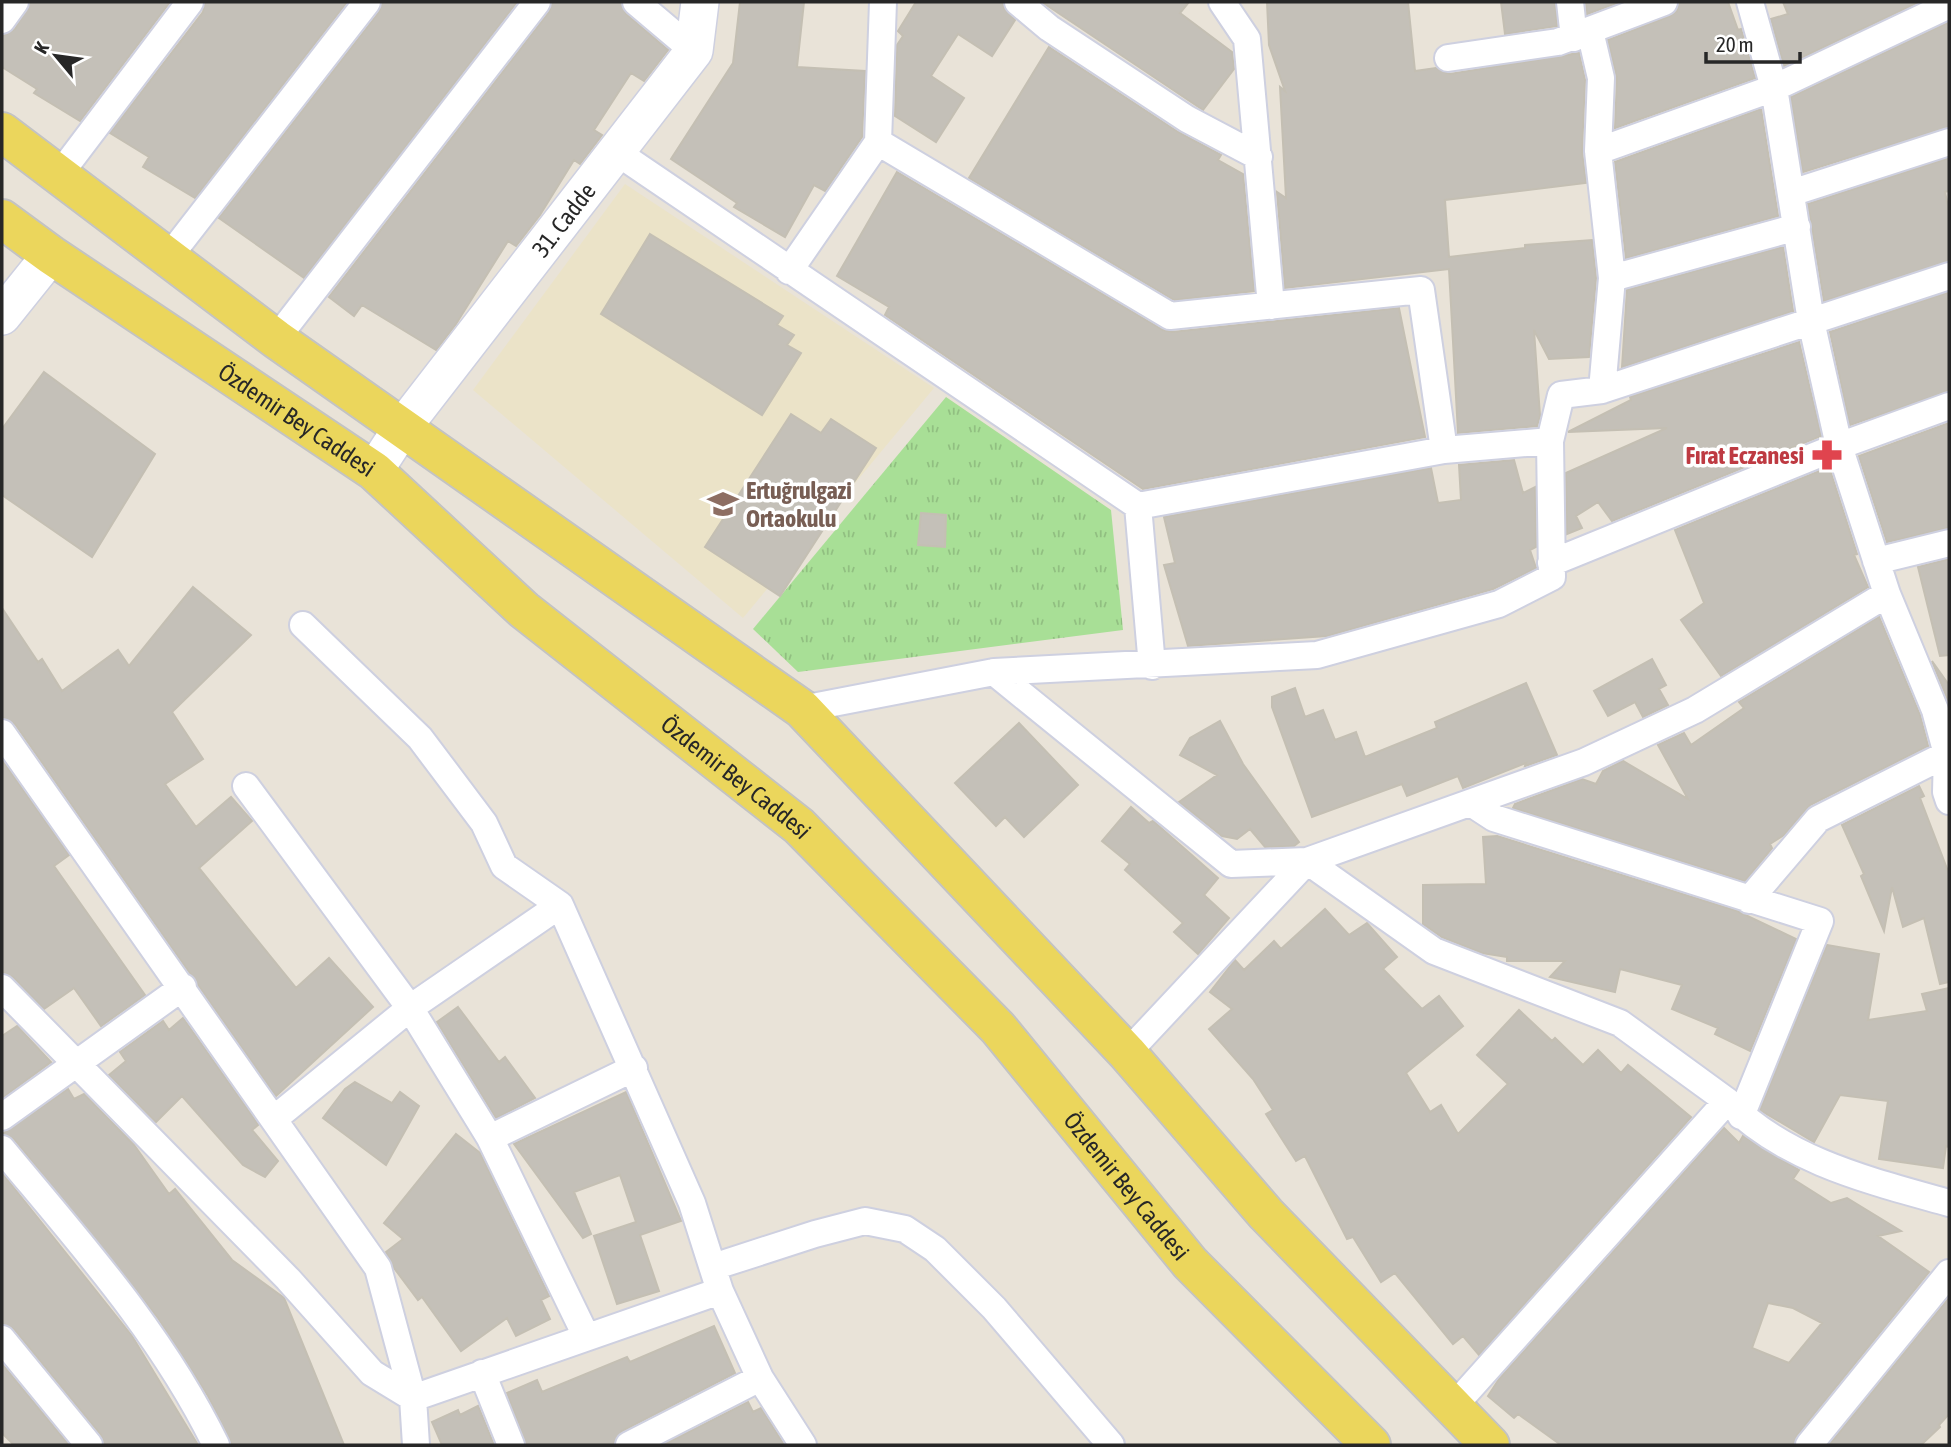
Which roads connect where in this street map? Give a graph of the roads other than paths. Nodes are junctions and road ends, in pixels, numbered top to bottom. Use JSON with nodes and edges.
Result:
{"nodes":[{"id":1,"x":15,"y":2,"type":"edge"},
{"id":2,"x":190,"y":2,"type":"edge"},
{"id":3,"x":367,"y":2,"type":"edge"},
{"id":4,"x":537,"y":2,"type":"edge"},
{"id":5,"x":636,"y":2,"type":"edge"},
{"id":6,"x":700,"y":2,"type":"edge"},
{"id":7,"x":883,"y":2,"type":"edge"},
{"id":8,"x":1018,"y":2,"type":"edge"},
{"id":9,"x":1222,"y":2,"type":"edge"},
{"id":10,"x":1570,"y":2,"type":"edge"},
{"id":11,"x":1664,"y":2,"type":"edge"},
{"id":12,"x":1750,"y":2,"type":"edge"},
{"id":13,"x":1949,"y":5,"type":"edge"},
{"id":14,"x":2,"y":20,"type":"edge"},
{"id":15,"x":1582,"y":35,"type":"junction"},
{"id":16,"x":694,"y":51,"type":"junction"},
{"id":17,"x":1448,"y":58,"type":"dead end"},
{"id":18,"x":1774,"y":88,"type":"junction"},
{"id":19,"x":2,"y":132,"type":"edge"},
{"id":20,"x":878,"y":142,"type":"junction"},
{"id":21,"x":1949,"y":142,"type":"edge"},
{"id":22,"x":615,"y":151,"type":"junction"},
{"id":23,"x":1598,"y":151,"type":"junction"},
{"id":24,"x":1259,"y":157,"type":"junction"},
{"id":25,"x":59,"y":174,"type":"junction"},
{"id":26,"x":1791,"y":193,"type":"junction"},
{"id":27,"x":2,"y":219,"type":"edge"},
{"id":28,"x":1797,"y":227,"type":"junction"},
{"id":29,"x":51,"y":255,"type":"junction"},
{"id":30,"x":168,"y":258,"type":"junction"},
{"id":31,"x":789,"y":271,"type":"junction"},
{"id":32,"x":1949,"y":276,"type":"edge"},
{"id":33,"x":1612,"y":278,"type":"junction"},
{"id":34,"x":1271,"y":306,"type":"junction"},
{"id":35,"x":2,"y":316,"type":"edge"},
{"id":36,"x":1811,"y":321,"type":"junction"},
{"id":37,"x":276,"y":339,"type":"junction"},
{"id":38,"x":1602,"y":390,"type":"junction"},
{"id":39,"x":1949,"y":406,"type":"edge"},
{"id":40,"x":402,"y":428,"type":"junction"},
{"id":41,"x":1550,"y":441,"type":"junction"},
{"id":42,"x":1839,"y":446,"type":"junction"},
{"id":43,"x":1444,"y":450,"type":"junction"},
{"id":44,"x":373,"y":471,"type":"junction"},
{"id":45,"x":1138,"y":506,"type":"junction"},
{"id":46,"x":1949,"y":542,"type":"edge"},
{"id":47,"x":1876,"y":561,"type":"junction"},
{"id":48,"x":1551,"y":563,"type":"junction"},
{"id":49,"x":1887,"y":594,"type":"junction"},
{"id":50,"x":303,"y":625,"type":"dead end"},
{"id":51,"x":1152,"y":666,"type":"junction"},
{"id":52,"x":994,"y":672,"type":"junction"},
{"id":53,"x":802,"y":709,"type":"junction"},
{"id":54,"x":2,"y":733,"type":"edge"},
{"id":55,"x":1947,"y":754,"type":"junction"},
{"id":56,"x":246,"y":786,"type":"dead end"},
{"id":57,"x":1948,"y":794,"type":"edge"},
{"id":58,"x":1471,"y":803,"type":"junction"},
{"id":59,"x":1307,"y":861,"type":"junction"},
{"id":60,"x":1749,"y":900,"type":"junction"},
{"id":61,"x":559,"y":905,"type":"junction"},
{"id":62,"x":183,"y":987,"type":"junction"},
{"id":63,"x":2,"y":988,"type":"edge"},
{"id":64,"x":410,"y":1008,"type":"junction"},
{"id":65,"x":1127,"y":1053,"type":"junction"},
{"id":66,"x":78,"y":1063,"type":"junction"},
{"id":67,"x":635,"y":1068,"type":"junction"},
{"id":68,"x":1734,"y":1109,"type":"junction"},
{"id":69,"x":2,"y":1117,"type":"edge"},
{"id":70,"x":274,"y":1119,"type":"junction"},
{"id":71,"x":490,"y":1138,"type":"junction"},
{"id":72,"x":2,"y":1149,"type":"edge"},
{"id":73,"x":1949,"y":1203,"type":"edge"},
{"id":74,"x":1949,"y":1273,"type":"edge"},
{"id":75,"x":716,"y":1279,"type":"junction"},
{"id":76,"x":586,"y":1336,"type":"junction"},
{"id":77,"x":2,"y":1339,"type":"edge"},
{"id":78,"x":482,"y":1373,"type":"junction"},
{"id":79,"x":760,"y":1378,"type":"junction"},
{"id":80,"x":413,"y":1398,"type":"junction"},
{"id":81,"x":1453,"y":1407,"type":"junction"},
{"id":82,"x":660,"y":1439,"type":"edge"},
{"id":83,"x":89,"y":1445,"type":"edge"},
{"id":84,"x":216,"y":1445,"type":"edge"},
{"id":85,"x":416,"y":1445,"type":"edge"},
{"id":86,"x":511,"y":1445,"type":"edge"},
{"id":87,"x":629,"y":1445,"type":"edge"},
{"id":88,"x":803,"y":1445,"type":"edge"},
{"id":89,"x":1111,"y":1445,"type":"edge"},
{"id":90,"x":1371,"y":1445,"type":"edge"},
{"id":91,"x":1490,"y":1445,"type":"edge"},
{"id":92,"x":1809,"y":1445,"type":"edge"}],
"edges":[{"from":1,"to":14,"type":"street"},
{"from":2,"to":25,"type":"street"},
{"from":3,"to":30,"type":"street"},
{"from":4,"to":37,"type":"street"},
{"from":5,"to":16,"type":"street"},
{"from":6,"to":16,"type":"street"},
{"from":7,"to":20,"type":"street"},
{"from":8,"to":24,"type":"street"},
{"from":9,"to":24,"type":"street"},
{"from":10,"to":15,"type":"street"},
{"from":11,"to":15,"type":"street"},
{"from":12,"to":18,"type":"street"},
{"from":13,"to":18,"type":"street"},
{"from":15,"to":17,"type":"street"},
{"from":15,"to":23,"type":"street"},
{"from":16,"to":22,"type":"street","name":"31. Cadde"},
{"from":18,"to":23,"type":"street"},
{"from":18,"to":26,"type":"street"},
{"from":19,"to":25,"type":"main road"},
{"from":20,"to":31,"type":"street"},
{"from":20,"to":34,"type":"street"},
{"from":21,"to":26,"type":"street"},
{"from":22,"to":31,"type":"street"},
{"from":22,"to":40,"type":"street","name":"31. Cadde"},
{"from":23,"to":33,"type":"street"},
{"from":24,"to":34,"type":"street"},
{"from":25,"to":30,"type":"main road"},
{"from":26,"to":28,"type":"street"},
{"from":27,"to":29,"type":"main road","name":"Özdemir Bey Caddesi"},
{"from":28,"to":33,"type":"street"},
{"from":28,"to":36,"type":"street"},
{"from":29,"to":35,"type":"street"},
{"from":29,"to":44,"type":"main road","name":"Özdemir Bey Caddesi"},
{"from":30,"to":37,"type":"main road"},
{"from":31,"to":45,"type":"street"},
{"from":32,"to":36,"type":"street"},
{"from":33,"to":38,"type":"street"},
{"from":34,"to":43,"type":"street"},
{"from":36,"to":38,"type":"street"},
{"from":36,"to":42,"type":"street"},
{"from":37,"to":40,"type":"main road"},
{"from":38,"to":41,"type":"street"},
{"from":39,"to":42,"type":"street"},
{"from":40,"to":44,"type":"street","name":"31. Cadde"},
{"from":40,"to":53,"type":"main road"},
{"from":41,"to":43,"type":"street"},
{"from":41,"to":48,"type":"street"},
{"from":42,"to":47,"type":"street"},
{"from":42,"to":48,"type":"street"},
{"from":43,"to":45,"type":"street"},
{"from":44,"to":90,"type":"main road","name":"Özdemir Bey Caddesi"},
{"from":45,"to":51,"type":"street"},
{"from":46,"to":47,"type":"street"},
{"from":47,"to":49,"type":"street"},
{"from":48,"to":51,"type":"street"},
{"from":49,"to":55,"type":"street"},
{"from":49,"to":58,"type":"street"},
{"from":50,"to":61,"type":"street"},
{"from":51,"to":52,"type":"street"},
{"from":52,"to":53,"type":"street"},
{"from":52,"to":59,"type":"street"},
{"from":53,"to":65,"type":"main road"},
{"from":54,"to":62,"type":"street"},
{"from":55,"to":57,"type":"street"},
{"from":55,"to":60,"type":"street"},
{"from":56,"to":64,"type":"street"},
{"from":58,"to":59,"type":"street"},
{"from":58,"to":60,"type":"street"},
{"from":59,"to":65,"type":"street"},
{"from":59,"to":68,"type":"street"},
{"from":60,"to":68,"type":"street"},
{"from":61,"to":64,"type":"street"},
{"from":61,"to":67,"type":"street"},
{"from":62,"to":66,"type":"street"},
{"from":62,"to":70,"type":"street"},
{"from":63,"to":66,"type":"street"},
{"from":64,"to":70,"type":"street"},
{"from":64,"to":71,"type":"street"},
{"from":65,"to":81,"type":"main road"},
{"from":66,"to":69,"type":"street"},
{"from":66,"to":80,"type":"street"},
{"from":67,"to":71,"type":"street"},
{"from":67,"to":75,"type":"street"},
{"from":68,"to":73,"type":"street"},
{"from":68,"to":81,"type":"street"},
{"from":70,"to":80,"type":"street"},
{"from":71,"to":76,"type":"street"},
{"from":72,"to":84,"type":"street"},
{"from":74,"to":92,"type":"street"},
{"from":75,"to":76,"type":"street"},
{"from":75,"to":79,"type":"street"},
{"from":75,"to":89,"type":"street"},
{"from":76,"to":78,"type":"street"},
{"from":77,"to":83,"type":"street"},
{"from":78,"to":80,"type":"street"},
{"from":78,"to":86,"type":"street"},
{"from":79,"to":82,"type":"street"},
{"from":79,"to":88,"type":"street"},
{"from":80,"to":85,"type":"street"},
{"from":81,"to":91,"type":"main road"},
{"from":82,"to":87,"type":"street"}]}
